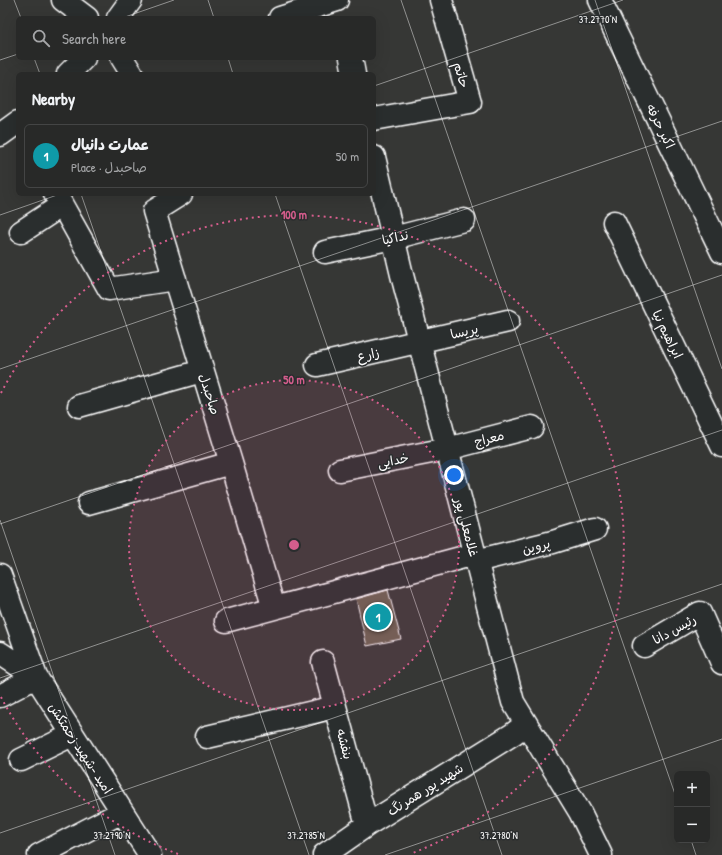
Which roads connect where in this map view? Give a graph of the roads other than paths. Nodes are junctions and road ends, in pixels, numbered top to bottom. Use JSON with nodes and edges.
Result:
{"nodes":[{"id":1,"x":63,"y":0,"type":"edge"},
{"id":2,"x":131,"y":0,"type":"edge"},
{"id":3,"x":337,"y":0,"type":"edge"},
{"id":4,"x":441,"y":0,"type":"edge"},
{"id":5,"x":600,"y":0,"type":"edge"},
{"id":6,"x":84,"y":16,"type":"edge"},
{"id":7,"x":119,"y":16,"type":"edge"},
{"id":8,"x":286,"y":16,"type":"edge"},
{"id":9,"x":341,"y":16,"type":"edge"},
{"id":10,"x":82,"y":60,"type":"edge"},
{"id":11,"x":123,"y":60,"type":"edge"},
{"id":12,"x":351,"y":60,"type":"edge"},
{"id":13,"x":70,"y":72,"type":"edge"},
{"id":14,"x":131,"y":72,"type":"edge"},
{"id":15,"x":354,"y":72,"type":"edge"},
{"id":16,"x":376,"y":119,"type":"edge"},
{"id":17,"x":376,"y":166,"type":"edge"},
{"id":18,"x":178,"y":196,"type":"edge"},
{"id":19,"x":59,"y":199,"type":"edge"},
{"id":20,"x":464,"y":220,"type":"dead end"},
{"id":21,"x":614,"y":222,"type":"dead end"},
{"id":22,"x":21,"y":232,"type":"dead end"},
{"id":23,"x":393,"y":238,"type":"junction"},
{"id":24,"x":325,"y":252,"type":"dead end"},
{"id":25,"x":722,"y":252,"type":"edge"},
{"id":26,"x":175,"y":279,"type":"junction"},
{"id":27,"x":508,"y":321,"type":"dead end"},
{"id":28,"x":419,"y":342,"type":"junction"},
{"id":29,"x":317,"y":365,"type":"dead end"},
{"id":30,"x":202,"y":371,"type":"junction"},
{"id":31,"x":79,"y":406,"type":"dead end"},
{"id":32,"x":532,"y":427,"type":"dead end"},
{"id":33,"x":722,"y":446,"type":"edge"},
{"id":34,"x":447,"y":449,"type":"junction"},
{"id":35,"x":231,"y":462,"type":"junction"},
{"id":36,"x":340,"y":470,"type":"dead end"},
{"id":37,"x":89,"y":502,"type":"dead end"},
{"id":38,"x":595,"y":529,"type":"dead end"},
{"id":39,"x":475,"y":557,"type":"junction"},
{"id":40,"x":0,"y":575,"type":"edge"},
{"id":41,"x":274,"y":608,"type":"junction"},
{"id":42,"x":226,"y":622,"type":"dead end"},
{"id":43,"x":644,"y":646,"type":"dead end"},
{"id":44,"x":0,"y":653,"type":"edge"},
{"id":45,"x":323,"y":662,"type":"dead end"},
{"id":46,"x":722,"y":663,"type":"edge"},
{"id":47,"x":36,"y":678,"type":"junction"},
{"id":48,"x":0,"y":696,"type":"edge"},
{"id":49,"x":335,"y":708,"type":"junction"},
{"id":50,"x":526,"y":724,"type":"junction"},
{"id":51,"x":72,"y":735,"type":"junction"},
{"id":52,"x":206,"y":737,"type":"dead end"},
{"id":53,"x":21,"y":760,"type":"dead end"},
{"id":54,"x":122,"y":812,"type":"junction"},
{"id":55,"x":367,"y":825,"type":"junction"},
{"id":56,"x":39,"y":855,"type":"edge"},
{"id":57,"x":150,"y":855,"type":"edge"},
{"id":58,"x":324,"y":855,"type":"edge"},
{"id":59,"x":601,"y":855,"type":"edge"}],
"edges":[{"from":1,"to":6,"type":"street"},
{"from":2,"to":7,"type":"street"},
{"from":3,"to":8,"type":"street"},
{"from":3,"to":9,"type":"street"},
{"from":4,"to":16,"type":"street","name":"حاتم"},
{"from":5,"to":25,"type":"street","name":"اکبر حرفه"},
{"from":10,"to":13,"type":"street"},
{"from":11,"to":14,"type":"street"},
{"from":12,"to":15,"type":"street"},
{"from":17,"to":23,"type":"street","name":"غلامعلی پور"},
{"from":18,"to":26,"type":"street","name":"صاحبدل"},
{"from":19,"to":22,"type":"street"},
{"from":19,"to":26,"type":"street"},
{"from":20,"to":23,"type":"street","name":"نداکیا"},
{"from":21,"to":33,"type":"street","name":"ابراهیم نیا"},
{"from":23,"to":24,"type":"street","name":"نداکیا"},
{"from":23,"to":28,"type":"street","name":"غلامعلی پور"},
{"from":26,"to":30,"type":"street","name":"صاحبدل"},
{"from":27,"to":28,"type":"street","name":"پریسا"},
{"from":28,"to":29,"type":"street","name":"زارع"},
{"from":28,"to":34,"type":"street","name":"غلامعلی پور"},
{"from":30,"to":31,"type":"street"},
{"from":30,"to":35,"type":"street","name":"صاحبدل"},
{"from":32,"to":34,"type":"street","name":"معراج"},
{"from":34,"to":36,"type":"street","name":"خدایی"},
{"from":34,"to":39,"type":"street","name":"غلامعلی پور"},
{"from":35,"to":37,"type":"street"},
{"from":35,"to":41,"type":"street","name":"صاحبدل"},
{"from":38,"to":39,"type":"street","name":"پروین"},
{"from":39,"to":41,"type":"street"},
{"from":39,"to":50,"type":"street","name":"غلامعلی پور"},
{"from":40,"to":47,"type":"street"},
{"from":41,"to":42,"type":"street"},
{"from":43,"to":46,"type":"street","name":"رئیس دانا"},
{"from":44,"to":47,"type":"street","name":"امید -شهید زحمتکش"},
{"from":45,"to":49,"type":"street","name":"بنفشه"},
{"from":47,"to":48,"type":"street"},
{"from":47,"to":51,"type":"street","name":"امید -شهید زحمتکش"},
{"from":49,"to":52,"type":"street"},
{"from":49,"to":55,"type":"street","name":"بنفشه"},
{"from":50,"to":55,"type":"street","name":"شهید پور همرنگ"},
{"from":50,"to":59,"type":"street","name":"غلامعلی پور"},
{"from":51,"to":53,"type":"street"},
{"from":51,"to":54,"type":"street","name":"امید -شهید زحمتکش"},
{"from":54,"to":56,"type":"street"},
{"from":54,"to":57,"type":"street","name":"امید -شهید زحمتکش"},
{"from":55,"to":58,"type":"street","name":"شهید پور همرنگ"}]}
